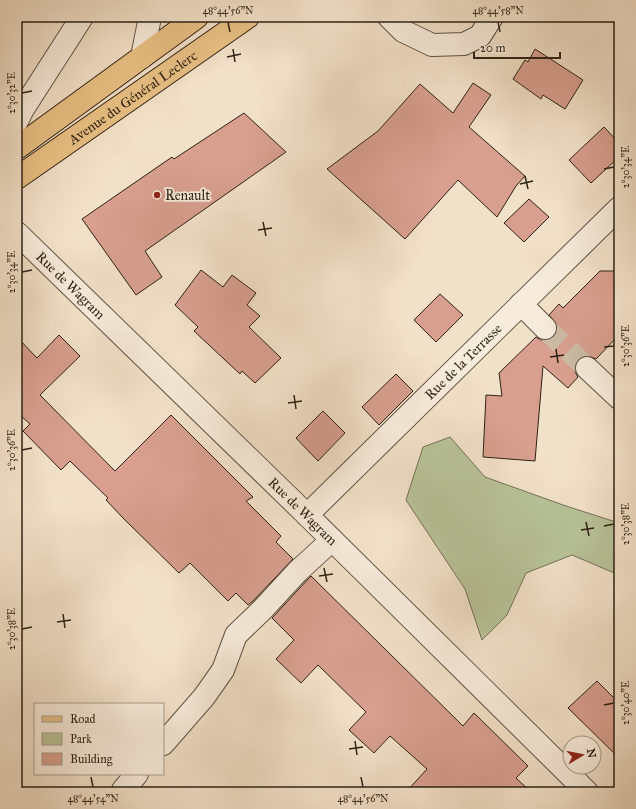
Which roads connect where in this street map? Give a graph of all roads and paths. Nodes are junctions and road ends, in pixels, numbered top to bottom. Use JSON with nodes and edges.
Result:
{"nodes":[{"id":1,"x":82,"y":17,"type":"edge"},
{"id":2,"x":150,"y":17,"type":"edge"},
{"id":3,"x":197,"y":17,"type":"edge"},
{"id":4,"x":248,"y":17,"type":"edge"},
{"id":5,"x":390,"y":17,"type":"edge"},
{"id":6,"x":492,"y":17,"type":"edge"},
{"id":7,"x":142,"y":57,"type":"junction"},
{"id":8,"x":17,"y":122,"type":"edge"},
{"id":9,"x":17,"y":148,"type":"edge"},
{"id":10,"x":17,"y":178,"type":"edge"},
{"id":11,"x":619,"y":208,"type":"edge"},
{"id":12,"x":17,"y":233,"type":"edge"},
{"id":13,"x":522,"y":304,"type":"junction"},
{"id":14,"x":545,"y":328,"type":"tunnel mouth"},
{"id":15,"x":587,"y":368,"type":"tunnel mouth"},
{"id":16,"x":619,"y":398,"type":"edge"},
{"id":17,"x":308,"y":516,"type":"junction"},
{"id":18,"x":332,"y":540,"type":"junction"},
{"id":19,"x":164,"y":743,"type":"edge"},
{"id":20,"x":136,"y":775,"type":"edge"},
{"id":21,"x":125,"y":792,"type":"edge"},
{"id":22,"x":587,"y":792,"type":"edge"}],
"edges":[{"from":1,"to":8,"type":"street"},
{"from":2,"to":7,"type":"street"},
{"from":3,"to":7,"type":"main road","name":"Avenue du Général Leclerc"},
{"from":4,"to":10,"type":"main road","name":"Avenue du Général Leclerc"},
{"from":5,"to":6,"type":"street"},
{"from":7,"to":9,"type":"main road","name":"Avenue du Général Leclerc"},
{"from":11,"to":13,"type":"street","name":"Rue de la Terrasse"},
{"from":12,"to":17,"type":"street","name":"Rue de Wagram"},
{"from":13,"to":14,"type":"street"},
{"from":13,"to":17,"type":"street","name":"Rue de la Terrasse"},
{"from":15,"to":16,"type":"street"},
{"from":17,"to":18,"type":"street","name":"Rue de Wagram"},
{"from":18,"to":19,"type":"street"},
{"from":18,"to":22,"type":"street","name":"Rue de Wagram"},
{"from":20,"to":21,"type":"street"}]}
